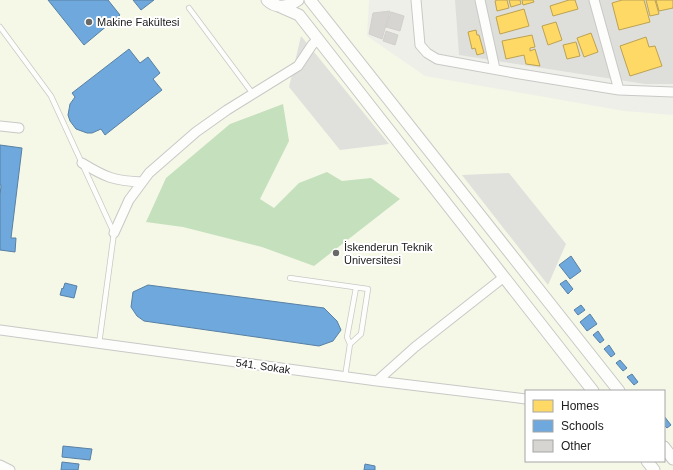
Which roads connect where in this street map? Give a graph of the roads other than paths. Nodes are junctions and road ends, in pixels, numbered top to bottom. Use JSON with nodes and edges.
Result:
{"nodes":[{"id":1,"x":298,"y":0,"type":"edge"},
{"id":2,"x":310,"y":0,"type":"edge"},
{"id":3,"x":416,"y":0,"type":"edge"},
{"id":4,"x":480,"y":0,"type":"edge"},
{"id":5,"x":594,"y":0,"type":"edge"},
{"id":6,"x":271,"y":3,"type":"edge"},
{"id":7,"x":189,"y":8,"type":"dead end"},
{"id":8,"x":0,"y":27,"type":"edge"},
{"id":9,"x":318,"y":39,"type":"junction"},
{"id":10,"x":495,"y":70,"type":"junction"},
{"id":11,"x":619,"y":90,"type":"junction"},
{"id":12,"x":673,"y":92,"type":"edge"},
{"id":13,"x":253,"y":94,"type":"junction"},
{"id":14,"x":0,"y":126,"type":"edge"},
{"id":15,"x":19,"y":128,"type":"dead end"},
{"id":16,"x":82,"y":164,"type":"junction"},
{"id":17,"x":142,"y":182,"type":"junction"},
{"id":18,"x":114,"y":233,"type":"junction"},
{"id":19,"x":504,"y":277,"type":"junction"},
{"id":20,"x":290,"y":278,"type":"dead end"},
{"id":21,"x":356,"y":288,"type":"junction"},
{"id":22,"x":0,"y":330,"type":"edge"},
{"id":23,"x":99,"y":344,"type":"junction"},
{"id":24,"x":350,"y":344,"type":"junction"},
{"id":25,"x":346,"y":377,"type":"junction"},
{"id":26,"x":377,"y":381,"type":"junction"},
{"id":27,"x":592,"y":390,"type":"edge"},
{"id":28,"x":618,"y":390,"type":"edge"},
{"id":29,"x":525,"y":399,"type":"edge"},
{"id":30,"x":665,"y":448,"type":"edge"},
{"id":31,"x":673,"y":459,"type":"edge"},
{"id":32,"x":648,"y":462,"type":"edge"},
{"id":33,"x":0,"y":465,"type":"edge"},
{"id":34,"x":10,"y":470,"type":"edge"},
{"id":35,"x":654,"y":470,"type":"edge"}],
"edges":[{"from":1,"to":6,"type":"street"},
{"from":2,"to":28,"type":"street"},
{"from":3,"to":10,"type":"street"},
{"from":4,"to":10,"type":"street"},
{"from":5,"to":11,"type":"street"},
{"from":6,"to":9,"type":"street"},
{"from":7,"to":13,"type":"lane"},
{"from":8,"to":16,"type":"lane"},
{"from":9,"to":13,"type":"street"},
{"from":9,"to":19,"type":"street"},
{"from":10,"to":11,"type":"street"},
{"from":11,"to":12,"type":"street"},
{"from":13,"to":17,"type":"street"},
{"from":14,"to":15,"type":"street"},
{"from":16,"to":17,"type":"street"},
{"from":16,"to":18,"type":"lane"},
{"from":17,"to":18,"type":"street"},
{"from":18,"to":23,"type":"lane"},
{"from":19,"to":26,"type":"street"},
{"from":19,"to":27,"type":"street"},
{"from":20,"to":21,"type":"lane"},
{"from":21,"to":24,"type":"lane"},
{"from":21,"to":24,"type":"lane"},
{"from":22,"to":23,"type":"street","name":"541. Sokak"},
{"from":23,"to":25,"type":"street","name":"541. Sokak"},
{"from":24,"to":25,"type":"lane"},
{"from":25,"to":26,"type":"street","name":"541. Sokak"},
{"from":26,"to":29,"type":"street","name":"541. Sokak"},
{"from":30,"to":31,"type":"street"},
{"from":32,"to":35,"type":"street"},
{"from":33,"to":34,"type":"street"}]}
